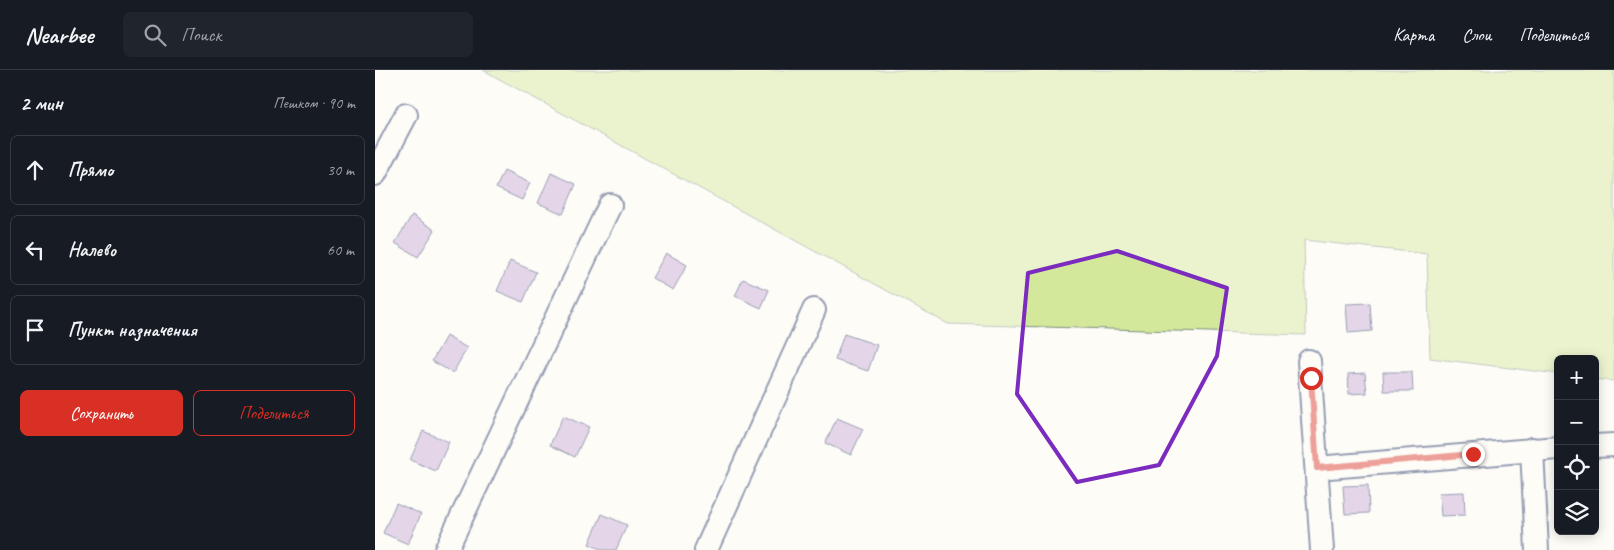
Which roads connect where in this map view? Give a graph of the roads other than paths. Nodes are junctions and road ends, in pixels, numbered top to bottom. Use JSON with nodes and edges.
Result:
{"nodes":[{"id":1,"x":406,"y":115,"type":"dead end"},
{"id":2,"x":375,"y":174,"type":"edge"},
{"id":3,"x":611,"y":204,"type":"dead end"},
{"id":4,"x":814,"y":310,"type":"dead end"},
{"id":5,"x":1309,"y":361,"type":"dead end"},
{"id":6,"x":1614,"y":445,"type":"edge"},
{"id":7,"x":1599,"y":446,"type":"edge"},
{"id":8,"x":1554,"y":448,"type":"edge"},
{"id":9,"x":1532,"y":449,"type":"junction"},
{"id":10,"x":1317,"y":468,"type":"junction"},
{"id":11,"x":446,"y":550,"type":"edge"},
{"id":12,"x":706,"y":550,"type":"edge"},
{"id":13,"x":1322,"y":550,"type":"edge"},
{"id":14,"x":1537,"y":550,"type":"edge"}],
"edges":[{"from":1,"to":2,"type":"street"},
{"from":3,"to":11,"type":"street"},
{"from":4,"to":12,"type":"street"},
{"from":5,"to":10,"type":"street"},
{"from":6,"to":7,"type":"street"},
{"from":8,"to":9,"type":"street"},
{"from":9,"to":10,"type":"street"},
{"from":9,"to":14,"type":"street"},
{"from":10,"to":13,"type":"street"}]}
